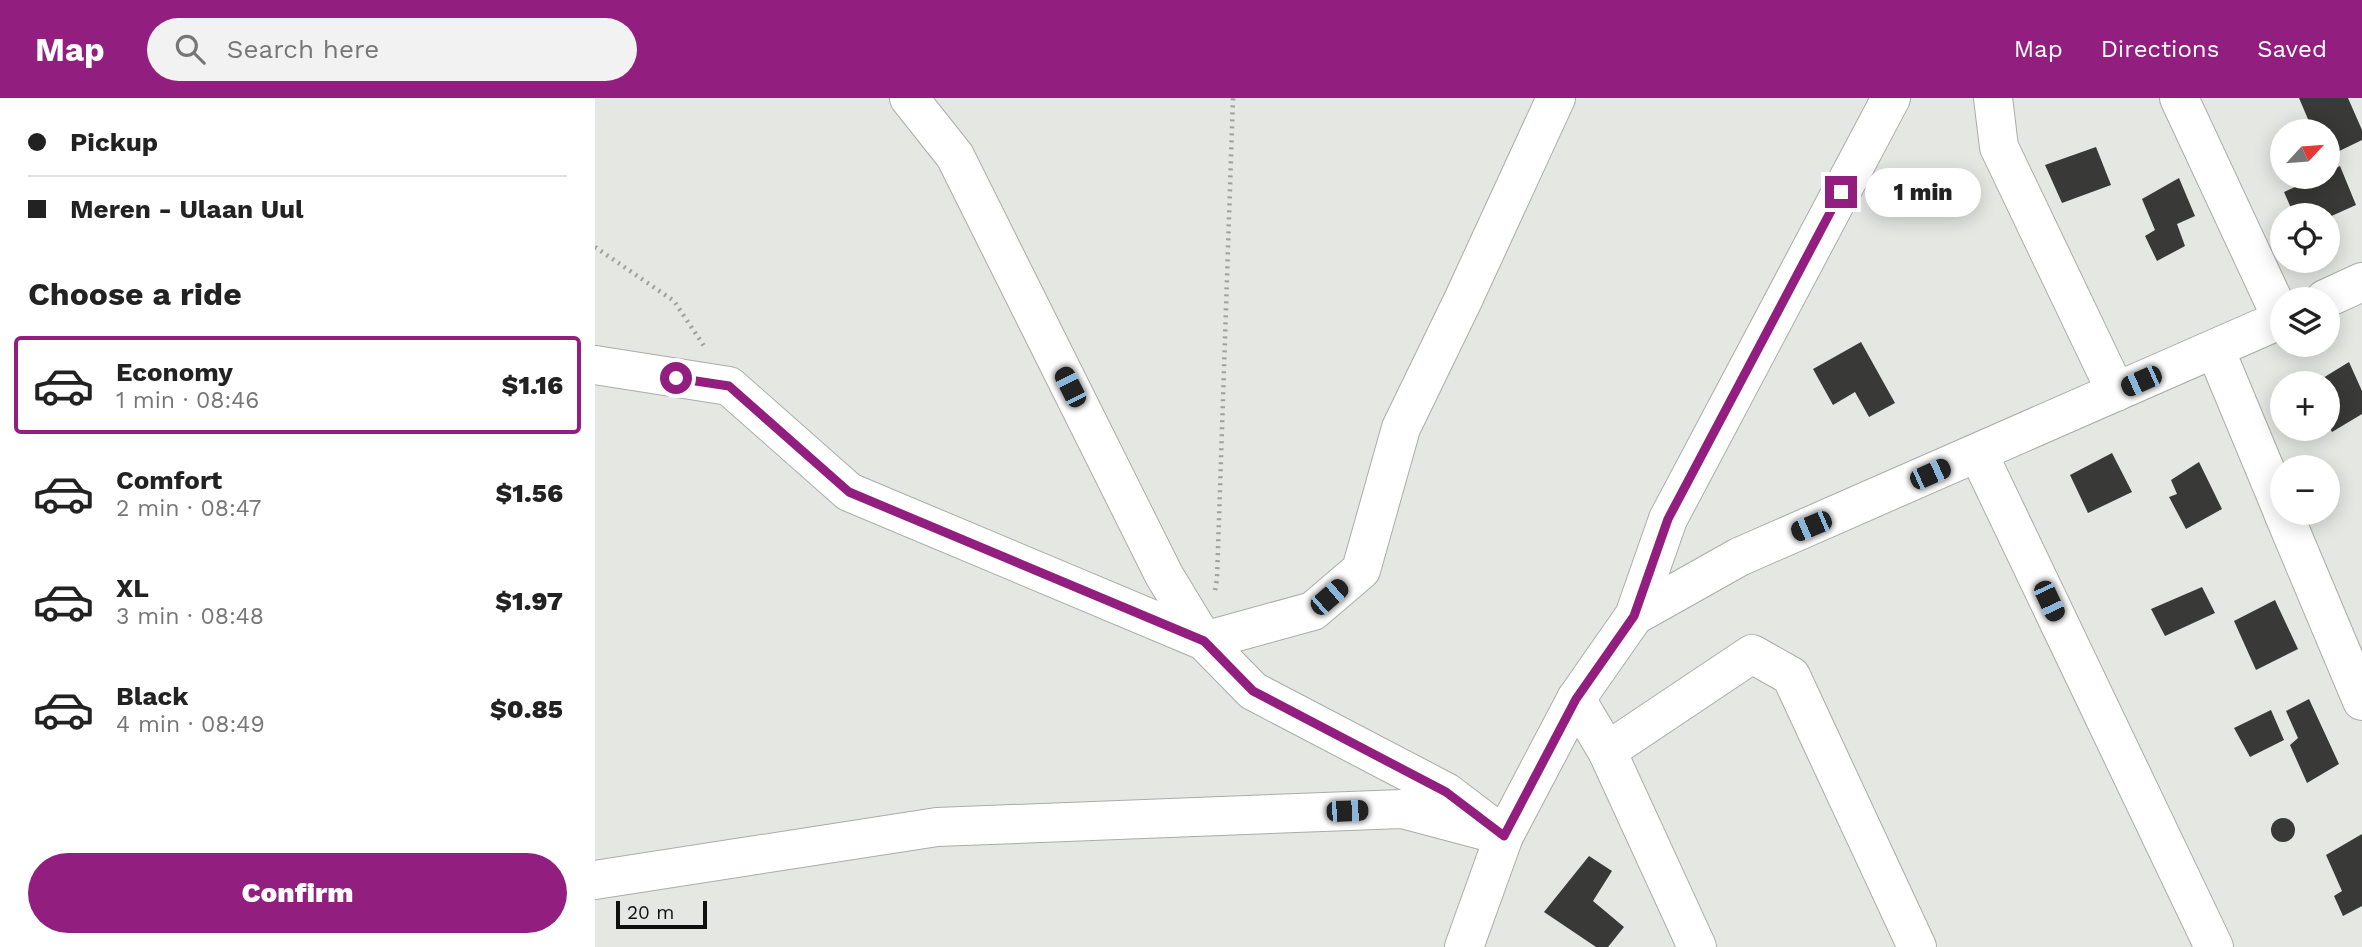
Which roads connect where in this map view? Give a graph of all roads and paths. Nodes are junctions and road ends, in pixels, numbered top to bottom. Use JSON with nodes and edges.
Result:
{"nodes":[{"id":1,"x":909,"y":98,"type":"edge"},
{"id":2,"x":1233,"y":98,"type":"edge"},
{"id":3,"x":1556,"y":98,"type":"edge"},
{"id":4,"x":1891,"y":98,"type":"edge"},
{"id":5,"x":1993,"y":98,"type":"edge"},
{"id":6,"x":2179,"y":98,"type":"edge"},
{"id":7,"x":595,"y":247,"type":"edge"},
{"id":8,"x":2362,"y":282,"type":"edge"},
{"id":9,"x":2340,"y":292,"type":"edge"},
{"id":10,"x":2270,"y":293,"type":"edge"},
{"id":11,"x":2270,"y":324,"type":"edge"},
{"id":12,"x":2215,"y":349,"type":"junction"},
{"id":13,"x":595,"y":365,"type":"edge"},
{"id":14,"x":729,"y":386,"type":"junction"},
{"id":15,"x":2116,"y":392,"type":"junction"},
{"id":16,"x":1978,"y":453,"type":"junction"},
{"id":17,"x":2270,"y":480,"type":"edge"},
{"id":18,"x":2289,"y":525,"type":"edge"},
{"id":19,"x":1214,"y":592,"type":"dead end"},
{"id":20,"x":1634,"y":616,"type":"junction"},
{"id":21,"x":1204,"y":641,"type":"junction"},
{"id":22,"x":1576,"y":699,"type":"junction"},
{"id":23,"x":2362,"y":701,"type":"edge"},
{"id":24,"x":1608,"y":751,"type":"junction"},
{"id":25,"x":1504,"y":836,"type":"junction"},
{"id":26,"x":595,"y":880,"type":"edge"},
{"id":27,"x":1464,"y":947,"type":"edge"},
{"id":28,"x":1697,"y":947,"type":"edge"},
{"id":29,"x":1917,"y":947,"type":"edge"},
{"id":30,"x":2214,"y":947,"type":"edge"}],
"edges":[{"from":1,"to":21,"type":"street"},
{"from":2,"to":19,"type":"path"},
{"from":3,"to":21,"type":"street"},
{"from":4,"to":20,"type":"street"},
{"from":5,"to":15,"type":"street"},
{"from":6,"to":10,"type":"street"},
{"from":7,"to":14,"type":"path"},
{"from":8,"to":9,"type":"street"},
{"from":11,"to":12,"type":"street"},
{"from":12,"to":15,"type":"street"},
{"from":12,"to":17,"type":"street"},
{"from":13,"to":14,"type":"street"},
{"from":14,"to":21,"type":"street"},
{"from":15,"to":16,"type":"street"},
{"from":16,"to":20,"type":"street"},
{"from":16,"to":30,"type":"street"},
{"from":18,"to":23,"type":"street"},
{"from":20,"to":22,"type":"street"},
{"from":21,"to":25,"type":"street"},
{"from":22,"to":24,"type":"street"},
{"from":22,"to":25,"type":"street"},
{"from":24,"to":28,"type":"street"},
{"from":24,"to":29,"type":"street"},
{"from":25,"to":26,"type":"street"},
{"from":25,"to":27,"type":"street"}]}
